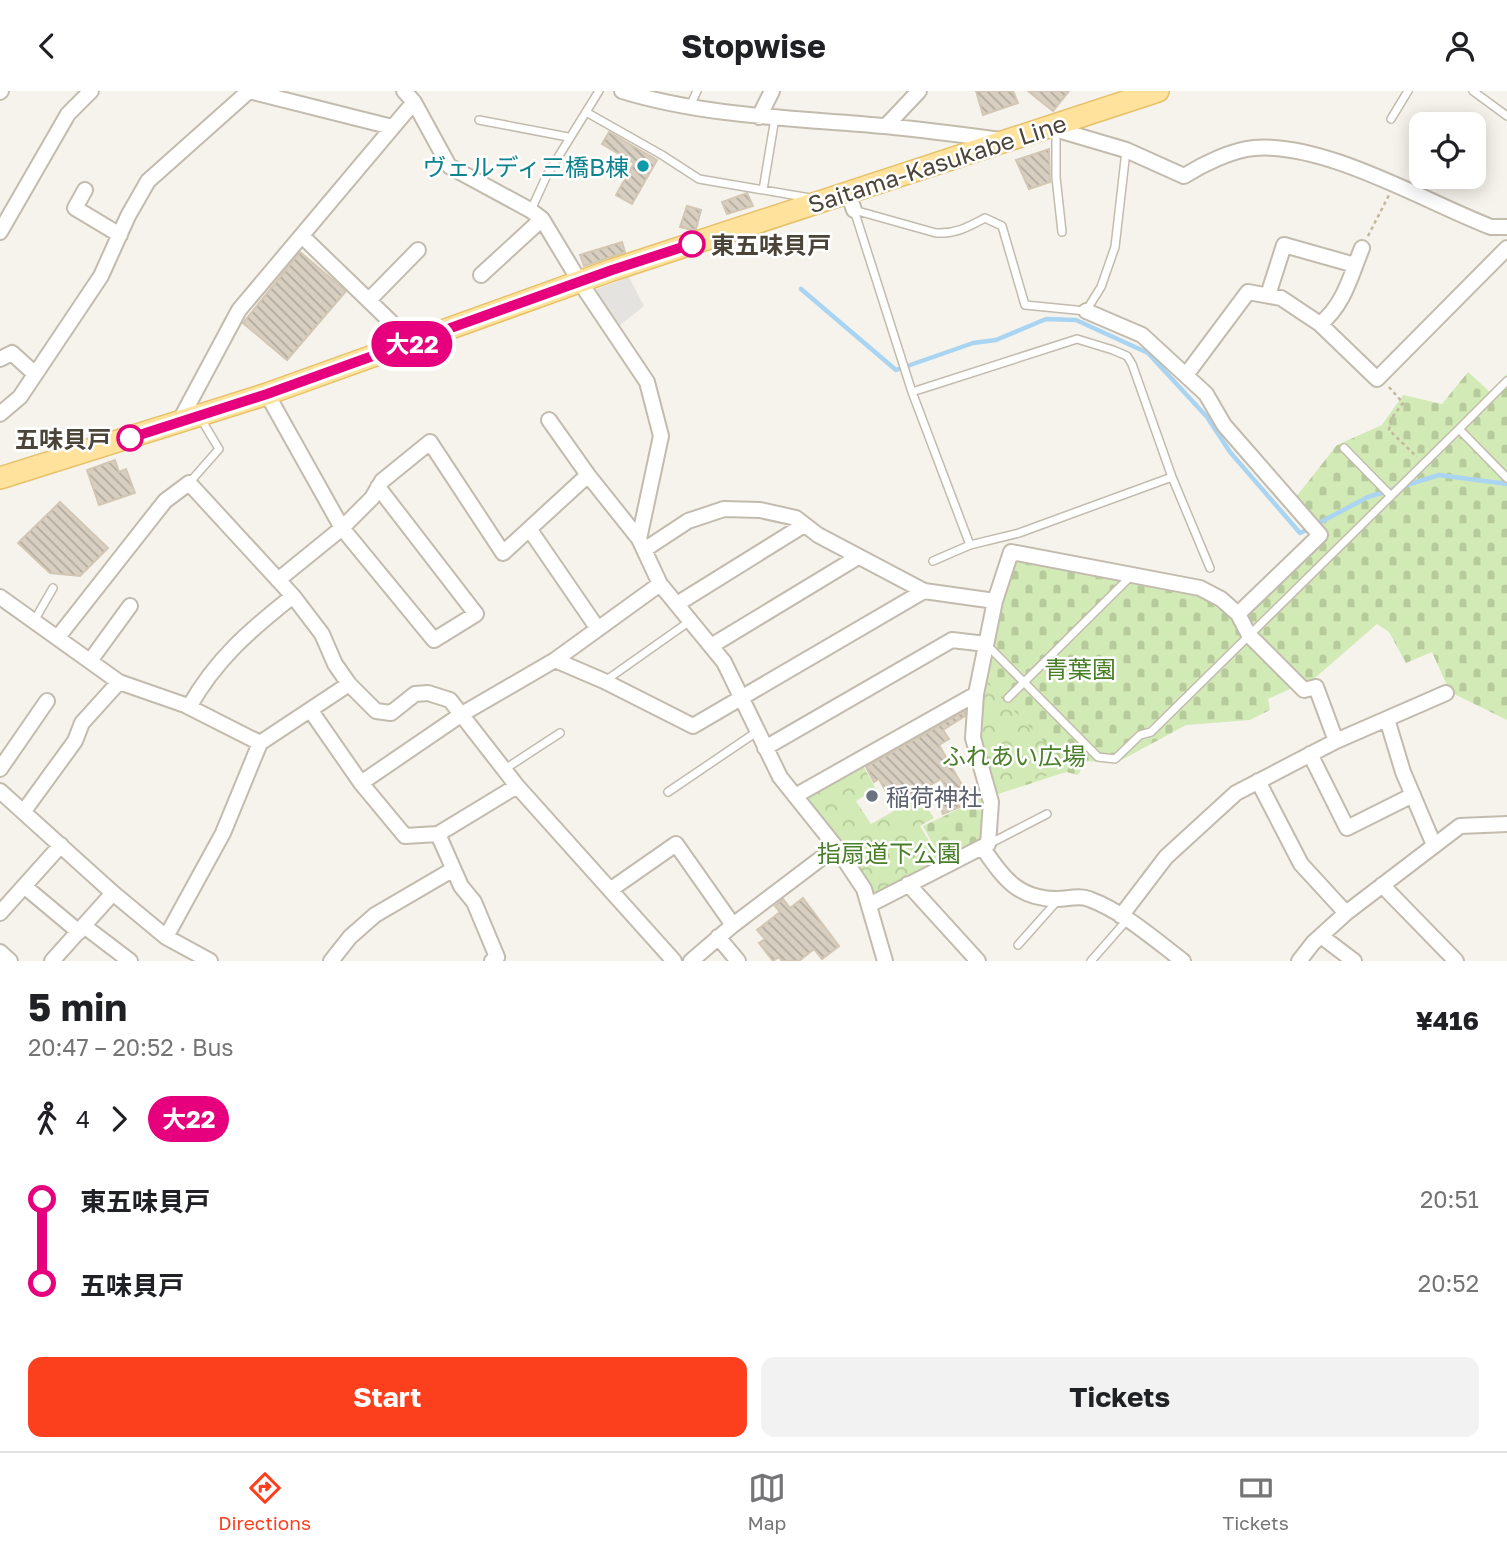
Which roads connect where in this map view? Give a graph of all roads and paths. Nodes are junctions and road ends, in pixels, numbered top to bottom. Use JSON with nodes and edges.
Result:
{"nodes":[{"id":1,"x":91,"y":91,"type":"edge"},
{"id":2,"x":249,"y":91,"type":"edge"},
{"id":3,"x":404,"y":91,"type":"edge"},
{"id":4,"x":599,"y":91,"type":"edge"},
{"id":5,"x":622,"y":91,"type":"edge"},
{"id":6,"x":697,"y":91,"type":"edge"},
{"id":7,"x":772,"y":91,"type":"edge"},
{"id":8,"x":919,"y":91,"type":"edge"},
{"id":9,"x":1158,"y":91,"type":"edge"},
{"id":10,"x":1408,"y":91,"type":"edge"},
{"id":11,"x":1473,"y":91,"type":"edge"},
{"id":12,"x":414,"y":102,"type":"junction"},
{"id":13,"x":690,"y":106,"type":"junction"},
{"id":14,"x":586,"y":112,"type":"junction"},
{"id":15,"x":1507,"y":116,"type":"edge"},
{"id":16,"x":759,"y":117,"type":"junction"},
{"id":17,"x":775,"y":118,"type":"junction"},
{"id":18,"x":1391,"y":119,"type":"dead end"},
{"id":19,"x":478,"y":120,"type":"dead end"},
{"id":20,"x":392,"y":127,"type":"junction"},
{"id":21,"x":886,"y":127,"type":"junction"},
{"id":22,"x":1051,"y":128,"type":"junction"},
{"id":23,"x":568,"y":137,"type":"junction"},
{"id":24,"x":1006,"y":140,"type":"junction"},
{"id":25,"x":1126,"y":150,"type":"junction"},
{"id":26,"x":1393,"y":185,"type":"junction"},
{"id":27,"x":85,"y":190,"type":"dead end"},
{"id":28,"x":763,"y":190,"type":"junction"},
{"id":29,"x":824,"y":201,"type":"junction"},
{"id":30,"x":851,"y":201,"type":"junction"},
{"id":31,"x":536,"y":215,"type":"junction"},
{"id":32,"x":1507,"y":227,"type":"edge"},
{"id":33,"x":0,"y":232,"type":"edge"},
{"id":34,"x":1062,"y":232,"type":"dead end"},
{"id":35,"x":120,"y":235,"type":"junction"},
{"id":36,"x":302,"y":236,"type":"junction"},
{"id":37,"x":1362,"y":248,"type":"joint"},
{"id":38,"x":1507,"y":248,"type":"edge"},
{"id":39,"x":418,"y":250,"type":"dead end"},
{"id":40,"x":1355,"y":265,"type":"junction"},
{"id":41,"x":481,"y":275,"type":"dead end"},
{"id":42,"x":580,"y":282,"type":"junction"},
{"id":43,"x":1268,"y":295,"type":"junction"},
{"id":44,"x":369,"y":300,"type":"junction"},
{"id":45,"x":1086,"y":311,"type":"junction"},
{"id":46,"x":1320,"y":324,"type":"junction"},
{"id":47,"x":408,"y":345,"type":"junction"},
{"id":48,"x":0,"y":359,"type":"edge"},
{"id":49,"x":35,"y":375,"type":"junction"},
{"id":50,"x":1186,"y":375,"type":"junction"},
{"id":51,"x":1380,"y":376,"type":"junction"},
{"id":52,"x":1507,"y":381,"type":"edge"},
{"id":53,"x":912,"y":393,"type":"junction"},
{"id":54,"x":267,"y":394,"type":"junction"},
{"id":55,"x":0,"y":414,"type":"edge"},
{"id":56,"x":189,"y":419,"type":"junction"},
{"id":57,"x":549,"y":420,"type":"dead end"},
{"id":58,"x":1459,"y":429,"type":"junction"},
{"id":59,"x":1345,"y":448,"type":"dead end"},
{"id":60,"x":1423,"y":464,"type":"junction"},
{"id":61,"x":589,"y":475,"type":"junction"},
{"id":62,"x":1172,"y":477,"type":"junction"},
{"id":63,"x":0,"y":478,"type":"edge"},
{"id":64,"x":1507,"y":478,"type":"edge"},
{"id":65,"x":189,"y":483,"type":"junction"},
{"id":66,"x":378,"y":487,"type":"junction"},
{"id":67,"x":1390,"y":495,"type":"junction"},
{"id":68,"x":804,"y":525,"type":"junction"},
{"id":69,"x":342,"y":528,"type":"junction"},
{"id":70,"x":530,"y":530,"type":"junction"},
{"id":71,"x":642,"y":545,"type":"junction"},
{"id":72,"x":970,"y":545,"type":"junction"},
{"id":73,"x":858,"y":557,"type":"junction"},
{"id":74,"x":933,"y":561,"type":"dead end"},
{"id":75,"x":1210,"y":568,"type":"dead end"},
{"id":76,"x":1132,"y":574,"type":"junction"},
{"id":77,"x":278,"y":580,"type":"junction"},
{"id":78,"x":660,"y":584,"type":"junction"},
{"id":79,"x":53,"y":588,"type":"dead end"},
{"id":80,"x":925,"y":591,"type":"junction"},
{"id":81,"x":293,"y":596,"type":"junction"},
{"id":82,"x":0,"y":597,"type":"edge"},
{"id":83,"x":995,"y":601,"type":"junction"},
{"id":84,"x":677,"y":604,"type":"junction"},
{"id":85,"x":130,"y":606,"type":"dead end"},
{"id":86,"x":1238,"y":614,"type":"junction"},
{"id":87,"x":34,"y":621,"type":"junction"},
{"id":88,"x":691,"y":621,"type":"junction"},
{"id":89,"x":598,"y":629,"type":"junction"},
{"id":90,"x":1249,"y":635,"type":"junction"},
{"id":91,"x":58,"y":637,"type":"junction"},
{"id":92,"x":986,"y":644,"type":"junction"},
{"id":93,"x":711,"y":646,"type":"junction"},
{"id":94,"x":555,"y":660,"type":"junction"},
{"id":95,"x":90,"y":661,"type":"junction"},
{"id":96,"x":604,"y":681,"type":"junction"},
{"id":97,"x":119,"y":682,"type":"junction"},
{"id":98,"x":1024,"y":682,"type":"junction"},
{"id":99,"x":349,"y":684,"type":"junction"},
{"id":100,"x":1446,"y":693,"type":"dead end"},
{"id":101,"x":976,"y":694,"type":"junction"},
{"id":102,"x":743,"y":697,"type":"junction"},
{"id":103,"x":1008,"y":698,"type":"dead end"},
{"id":104,"x":47,"y":701,"type":"dead end"},
{"id":105,"x":189,"y":707,"type":"junction"},
{"id":106,"x":311,"y":711,"type":"junction"},
{"id":107,"x":462,"y":714,"type":"junction"},
{"id":108,"x":1387,"y":719,"type":"junction"},
{"id":109,"x":758,"y":730,"type":"junction"},
{"id":110,"x":560,"y":733,"type":"dead end"},
{"id":111,"x":1336,"y":741,"type":"junction"},
{"id":112,"x":260,"y":743,"type":"junction"},
{"id":113,"x":765,"y":748,"type":"junction"},
{"id":114,"x":1310,"y":754,"type":"junction"},
{"id":115,"x":0,"y":769,"type":"edge"},
{"id":116,"x":506,"y":769,"type":"junction"},
{"id":117,"x":1258,"y":781,"type":"junction"},
{"id":118,"x":361,"y":783,"type":"junction"},
{"id":119,"x":517,"y":786,"type":"junction"},
{"id":120,"x":0,"y":791,"type":"edge"},
{"id":121,"x":668,"y":792,"type":"dead end"},
{"id":122,"x":1413,"y":795,"type":"junction"},
{"id":123,"x":795,"y":796,"type":"junction"},
{"id":124,"x":24,"y":811,"type":"junction"},
{"id":125,"x":1046,"y":814,"type":"dead end"},
{"id":126,"x":1507,"y":824,"type":"edge"},
{"id":127,"x":438,"y":834,"type":"junction"},
{"id":128,"x":61,"y":845,"type":"junction"},
{"id":129,"x":1434,"y":845,"type":"junction"},
{"id":130,"x":985,"y":846,"type":"junction"},
{"id":131,"x":836,"y":847,"type":"junction"},
{"id":132,"x":452,"y":870,"type":"junction"},
{"id":133,"x":908,"y":884,"type":"junction"},
{"id":134,"x":1382,"y":885,"type":"junction"},
{"id":135,"x":24,"y":886,"type":"junction"},
{"id":136,"x":610,"y":890,"type":"junction"},
{"id":137,"x":113,"y":894,"type":"junction"},
{"id":138,"x":1059,"y":899,"type":"junction"},
{"id":139,"x":869,"y":905,"type":"junction"},
{"id":140,"x":0,"y":913,"type":"edge"},
{"id":141,"x":1346,"y":913,"type":"junction"},
{"id":142,"x":1124,"y":918,"type":"junction"},
{"id":143,"x":733,"y":925,"type":"junction"},
{"id":144,"x":81,"y":929,"type":"junction"},
{"id":145,"x":1321,"y":936,"type":"junction"},
{"id":146,"x":166,"y":937,"type":"junction"},
{"id":147,"x":718,"y":937,"type":"junction"},
{"id":148,"x":1018,"y":945,"type":"dead end"},
{"id":149,"x":0,"y":952,"type":"edge"},
{"id":150,"x":190,"y":956,"type":"edge"},
{"id":151,"x":883,"y":960,"type":"edge"},
{"id":152,"x":10,"y":961,"type":"edge"},
{"id":153,"x":52,"y":961,"type":"edge"},
{"id":154,"x":130,"y":961,"type":"edge"},
{"id":155,"x":210,"y":961,"type":"edge"},
{"id":156,"x":331,"y":961,"type":"edge"},
{"id":157,"x":492,"y":961,"type":"edge"},
{"id":158,"x":674,"y":961,"type":"edge"},
{"id":159,"x":691,"y":961,"type":"edge"},
{"id":160,"x":738,"y":961,"type":"edge"},
{"id":161,"x":978,"y":961,"type":"edge"},
{"id":162,"x":1091,"y":961,"type":"edge"},
{"id":163,"x":1183,"y":961,"type":"edge"},
{"id":164,"x":1299,"y":961,"type":"edge"},
{"id":165,"x":1354,"y":961,"type":"edge"},
{"id":166,"x":1457,"y":961,"type":"edge"}],
"edges":[{"from":1,"to":33,"type":"street"},
{"from":2,"to":20,"type":"street"},
{"from":2,"to":35,"type":"street"},
{"from":3,"to":12,"type":"street"},
{"from":4,"to":14,"type":"lane"},
{"from":5,"to":13,"type":"street"},
{"from":6,"to":13,"type":"lane"},
{"from":7,"to":16,"type":"street"},
{"from":8,"to":21,"type":"street"},
{"from":9,"to":22,"type":"main road","name":"Saitama-Kasukabe Line"},
{"from":10,"to":18,"type":"lane"},
{"from":11,"to":15,"type":"lane"},
{"from":12,"to":20,"type":"street"},
{"from":12,"to":31,"type":"street"},
{"from":13,"to":16,"type":"street"},
{"from":14,"to":23,"type":"lane"},
{"from":14,"to":28,"type":"lane"},
{"from":16,"to":17,"type":"street"},
{"from":17,"to":21,"type":"street"},
{"from":17,"to":28,"type":"lane"},
{"from":19,"to":23,"type":"lane"},
{"from":20,"to":36,"type":"street"},
{"from":21,"to":24,"type":"street"},
{"from":22,"to":24,"type":"main road","name":"Saitama-Kasukabe Line"},
{"from":22,"to":25,"type":"street"},
{"from":22,"to":34,"type":"lane"},
{"from":23,"to":31,"type":"lane"},
{"from":24,"to":30,"type":"main road","name":"Saitama-Kasukabe Line"},
{"from":25,"to":26,"type":"street"},
{"from":25,"to":45,"type":"lane"},
{"from":26,"to":32,"type":"street"},
{"from":26,"to":37,"type":"path"},
{"from":27,"to":35,"type":"street"},
{"from":28,"to":29,"type":"lane"},
{"from":29,"to":30,"type":"main road","name":"Saitama-Kasukabe Line"},
{"from":29,"to":42,"type":"main road","name":"Saitama-Kasukabe Line"},
{"from":30,"to":45,"type":"lane"},
{"from":30,"to":53,"type":"lane"},
{"from":31,"to":41,"type":"street"},
{"from":31,"to":42,"type":"street"},
{"from":35,"to":49,"type":"street"},
{"from":36,"to":44,"type":"street"},
{"from":36,"to":56,"type":"street"},
{"from":37,"to":40,"type":"street"},
{"from":38,"to":51,"type":"street"},
{"from":39,"to":44,"type":"street"},
{"from":40,"to":43,"type":"street"},
{"from":40,"to":46,"type":"street"},
{"from":42,"to":47,"type":"main road","name":"Saitama-Kasukabe Line"},
{"from":42,"to":71,"type":"street"},
{"from":43,"to":46,"type":"street"},
{"from":43,"to":50,"type":"street"},
{"from":44,"to":47,"type":"street"},
{"from":45,"to":50,"type":"street"},
{"from":46,"to":51,"type":"street"},
{"from":47,"to":54,"type":"main road","name":"Saitama-Kasukabe Line"},
{"from":48,"to":49,"type":"street"},
{"from":49,"to":55,"type":"street"},
{"from":50,"to":86,"type":"street"},
{"from":51,"to":60,"type":"path"},
{"from":52,"to":58,"type":"lane"},
{"from":53,"to":62,"type":"lane"},
{"from":53,"to":72,"type":"lane"},
{"from":54,"to":56,"type":"main road","name":"Saitama-Kasukabe Line"},
{"from":54,"to":69,"type":"street"},
{"from":56,"to":63,"type":"main road","name":"Saitama-Kasukabe Line"},
{"from":56,"to":65,"type":"lane"},
{"from":57,"to":61,"type":"street"},
{"from":58,"to":60,"type":"lane"},
{"from":58,"to":64,"type":"lane"},
{"from":59,"to":67,"type":"lane"},
{"from":60,"to":67,"type":"lane"},
{"from":61,"to":70,"type":"street"},
{"from":61,"to":71,"type":"street"},
{"from":62,"to":72,"type":"lane"},
{"from":62,"to":75,"type":"lane"},
{"from":65,"to":77,"type":"street"},
{"from":65,"to":91,"type":"street"},
{"from":66,"to":69,"type":"street"},
{"from":66,"to":69,"type":"street"},
{"from":66,"to":70,"type":"street"},
{"from":67,"to":90,"type":"lane"},
{"from":68,"to":71,"type":"street"},
{"from":68,"to":73,"type":"street"},
{"from":68,"to":84,"type":"street"},
{"from":69,"to":77,"type":"street"},
{"from":70,"to":89,"type":"street"},
{"from":71,"to":78,"type":"street"},
{"from":72,"to":74,"type":"lane"},
{"from":73,"to":80,"type":"street"},
{"from":73,"to":93,"type":"street"},
{"from":76,"to":83,"type":"street"},
{"from":76,"to":86,"type":"street"},
{"from":76,"to":98,"type":"lane"},
{"from":77,"to":81,"type":"street"},
{"from":78,"to":84,"type":"street"},
{"from":78,"to":89,"type":"street"},
{"from":79,"to":87,"type":"lane"},
{"from":80,"to":83,"type":"street"},
{"from":80,"to":102,"type":"street"},
{"from":81,"to":99,"type":"street"},
{"from":81,"to":105,"type":"street"},
{"from":82,"to":87,"type":"street"},
{"from":83,"to":92,"type":"street"},
{"from":84,"to":88,"type":"street"},
{"from":85,"to":95,"type":"street"},
{"from":86,"to":90,"type":"street"},
{"from":87,"to":91,"type":"street"},
{"from":88,"to":93,"type":"street"},
{"from":88,"to":96,"type":"lane"},
{"from":89,"to":94,"type":"street"},
{"from":90,"to":98,"type":"lane"},
{"from":90,"to":111,"type":"street"},
{"from":91,"to":95,"type":"street"},
{"from":92,"to":98,"type":"lane"},
{"from":92,"to":101,"type":"street"},
{"from":92,"to":113,"type":"street"},
{"from":93,"to":102,"type":"street"},
{"from":94,"to":96,"type":"street"},
{"from":94,"to":107,"type":"street"},
{"from":95,"to":97,"type":"street"},
{"from":96,"to":102,"type":"street"},
{"from":97,"to":105,"type":"street"},
{"from":97,"to":124,"type":"street"},
{"from":98,"to":103,"type":"lane"},
{"from":99,"to":106,"type":"street"},
{"from":99,"to":107,"type":"street"},
{"from":100,"to":108,"type":"street"},
{"from":101,"to":123,"type":"street"},
{"from":101,"to":130,"type":"street"},
{"from":102,"to":109,"type":"street"},
{"from":104,"to":115,"type":"street"},
{"from":105,"to":112,"type":"street"},
{"from":106,"to":112,"type":"street"},
{"from":106,"to":118,"type":"street"},
{"from":107,"to":116,"type":"street"},
{"from":107,"to":118,"type":"street"},
{"from":108,"to":111,"type":"street"},
{"from":108,"to":122,"type":"street"},
{"from":109,"to":113,"type":"street"},
{"from":109,"to":121,"type":"lane"},
{"from":110,"to":116,"type":"lane"},
{"from":111,"to":114,"type":"street"},
{"from":112,"to":146,"type":"street"},
{"from":113,"to":123,"type":"street"},
{"from":114,"to":117,"type":"street"},
{"from":114,"to":122,"type":"street"},
{"from":116,"to":119,"type":"street"},
{"from":117,"to":141,"type":"street"},
{"from":117,"to":142,"type":"street"},
{"from":118,"to":127,"type":"street"},
{"from":119,"to":127,"type":"street"},
{"from":119,"to":136,"type":"street"},
{"from":120,"to":124,"type":"street"},
{"from":122,"to":129,"type":"street"},
{"from":123,"to":131,"type":"street"},
{"from":124,"to":128,"type":"street"},
{"from":125,"to":130,"type":"lane"},
{"from":126,"to":129,"type":"street"},
{"from":127,"to":132,"type":"street"},
{"from":128,"to":135,"type":"street"},
{"from":128,"to":137,"type":"street"},
{"from":129,"to":134,"type":"street"},
{"from":130,"to":133,"type":"street"},
{"from":130,"to":138,"type":"street"},
{"from":131,"to":139,"type":"street"},
{"from":131,"to":143,"type":"street"},
{"from":132,"to":156,"type":"street"},
{"from":132,"to":157,"type":"street"},
{"from":133,"to":139,"type":"street"},
{"from":133,"to":161,"type":"street"},
{"from":134,"to":141,"type":"street"},
{"from":134,"to":166,"type":"street"},
{"from":135,"to":140,"type":"street"},
{"from":135,"to":144,"type":"street"},
{"from":136,"to":143,"type":"street"},
{"from":136,"to":158,"type":"street"},
{"from":137,"to":144,"type":"street"},
{"from":137,"to":146,"type":"street"},
{"from":138,"to":142,"type":"street"},
{"from":138,"to":148,"type":"lane"},
{"from":139,"to":151,"type":"street"},
{"from":141,"to":145,"type":"street"},
{"from":142,"to":162,"type":"lane"},
{"from":142,"to":163,"type":"street"},
{"from":143,"to":147,"type":"street"},
{"from":144,"to":153,"type":"street"},
{"from":144,"to":154,"type":"street"},
{"from":145,"to":164,"type":"street"},
{"from":145,"to":165,"type":"street"},
{"from":146,"to":150,"type":"street"},
{"from":147,"to":159,"type":"street"},
{"from":147,"to":160,"type":"street"},
{"from":149,"to":152,"type":"street"},
{"from":150,"to":155,"type":"street"}]}
